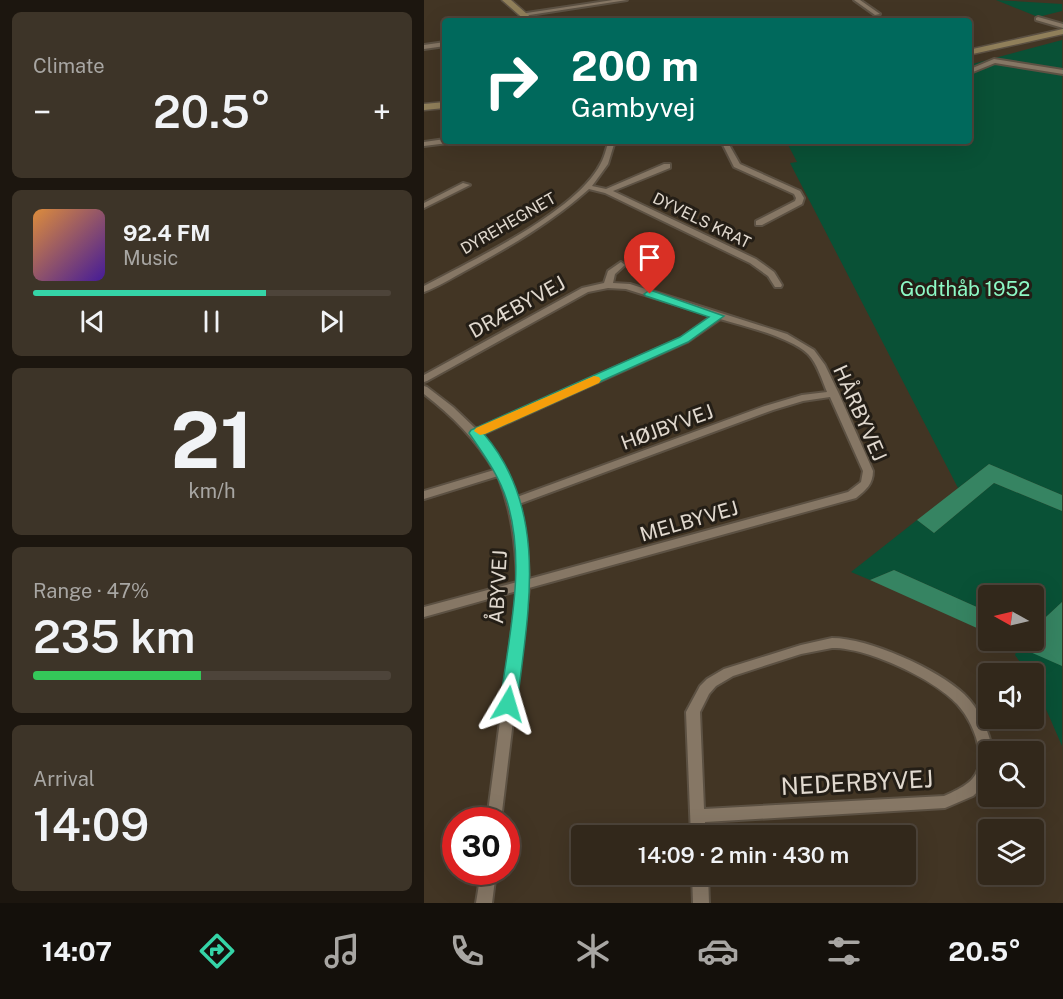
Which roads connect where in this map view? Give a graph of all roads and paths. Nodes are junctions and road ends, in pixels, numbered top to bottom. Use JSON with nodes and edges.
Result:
{"nodes":[{"id":1,"x":506,"y":0,"type":"edge"},
{"id":2,"x":624,"y":0,"type":"edge"},
{"id":3,"x":857,"y":0,"type":"edge"},
{"id":4,"x":523,"y":14,"type":"junction"},
{"id":5,"x":877,"y":14,"type":"dead end"},
{"id":6,"x":528,"y":18,"type":"edge"},
{"id":7,"x":1038,"y":19,"type":"dead end"},
{"id":8,"x":1063,"y":26,"type":"edge"},
{"id":9,"x":1063,"y":30,"type":"edge"},
{"id":10,"x":1063,"y":36,"type":"edge"},
{"id":11,"x":442,"y":44,"type":"edge"},
{"id":12,"x":424,"y":47,"type":"edge"},
{"id":13,"x":972,"y":52,"type":"edge"},
{"id":14,"x":972,"y":56,"type":"edge"},
{"id":15,"x":972,"y":70,"type":"edge"},
{"id":16,"x":1063,"y":72,"type":"edge"},
{"id":17,"x":442,"y":107,"type":"edge"},
{"id":18,"x":424,"y":109,"type":"edge"},
{"id":19,"x":442,"y":142,"type":"edge"},
{"id":20,"x":424,"y":144,"type":"edge"},
{"id":21,"x":611,"y":144,"type":"edge"},
{"id":22,"x":726,"y":144,"type":"edge"},
{"id":23,"x":667,"y":166,"type":"dead end"},
{"id":24,"x":466,"y":185,"type":"dead end"},
{"id":25,"x":588,"y":187,"type":"junction"},
{"id":26,"x":607,"y":190,"type":"junction"},
{"id":27,"x":424,"y":206,"type":"edge"},
{"id":28,"x":759,"y":223,"type":"dead end"},
{"id":29,"x":621,"y":265,"type":"dead end"},
{"id":30,"x":608,"y":285,"type":"junction"},
{"id":31,"x":778,"y":285,"type":"dead end"},
{"id":32,"x":424,"y":289,"type":"edge"},
{"id":33,"x":718,"y":316,"type":"junction"},
{"id":34,"x":424,"y":379,"type":"edge"},
{"id":35,"x":424,"y":389,"type":"edge"},
{"id":36,"x":834,"y":394,"type":"junction"},
{"id":37,"x":476,"y":433,"type":"junction"},
{"id":38,"x":502,"y":471,"type":"junction"},
{"id":39,"x":863,"y":488,"type":"joint"},
{"id":40,"x":424,"y":495,"type":"edge"},
{"id":41,"x":514,"y":502,"type":"junction"},
{"id":42,"x":523,"y":587,"type":"junction"},
{"id":43,"x":424,"y":612,"type":"edge"},
{"id":44,"x":496,"y":807,"type":"edge"},
{"id":45,"x":697,"y":816,"type":"junction"},
{"id":46,"x":697,"y":825,"type":"edge"},
{"id":47,"x":486,"y":885,"type":"edge"},
{"id":48,"x":700,"y":885,"type":"edge"},
{"id":49,"x":484,"y":903,"type":"edge"},
{"id":50,"x":701,"y":903,"type":"edge"}],
"edges":[{"from":1,"to":4,"type":"street"},
{"from":2,"to":4,"type":"street"},
{"from":3,"to":5,"type":"street"},
{"from":4,"to":6,"type":"street"},
{"from":7,"to":8,"type":"street"},
{"from":9,"to":13,"type":"street"},
{"from":10,"to":14,"type":"street"},
{"from":11,"to":12,"type":"street"},
{"from":15,"to":16,"type":"street"},
{"from":17,"to":18,"type":"street"},
{"from":19,"to":20,"type":"street"},
{"from":21,"to":25,"type":"street","name":"DYREHEGNET"},
{"from":22,"to":28,"type":"street"},
{"from":23,"to":26,"type":"street","name":"DYVELS KRAT"},
{"from":24,"to":27,"type":"street"},
{"from":25,"to":26,"type":"street","name":"DYVELS KRAT"},
{"from":25,"to":32,"type":"street","name":"DYREHEGNET"},
{"from":26,"to":31,"type":"street","name":"DYVELS KRAT"},
{"from":29,"to":30,"type":"street"},
{"from":30,"to":33,"type":"street","name":"HÅRBYVEJ"},
{"from":30,"to":34,"type":"street","name":"DRÆBYVEJ"},
{"from":33,"to":36,"type":"street","name":"HÅRBYVEJ"},
{"from":33,"to":37,"type":"street"},
{"from":35,"to":37,"type":"street","name":"ÅBYVEJ"},
{"from":36,"to":39,"type":"street","name":"HÅRBYVEJ"},
{"from":36,"to":41,"type":"street","name":"HØJBYVEJ"},
{"from":37,"to":38,"type":"street","name":"ÅBYVEJ"},
{"from":38,"to":40,"type":"street"},
{"from":38,"to":41,"type":"street","name":"ÅBYVEJ"},
{"from":39,"to":42,"type":"street","name":"MELBYVEJ"},
{"from":41,"to":42,"type":"street","name":"ÅBYVEJ"},
{"from":42,"to":43,"type":"street","name":"MELBYVEJ"},
{"from":42,"to":44,"type":"street","name":"ÅBYVEJ"},
{"from":45,"to":45,"type":"street","name":"NEDERBYVEJ"},
{"from":45,"to":46,"type":"street","name":"NEDERBYVEJ"},
{"from":47,"to":49,"type":"street"},
{"from":48,"to":50,"type":"street"}]}
